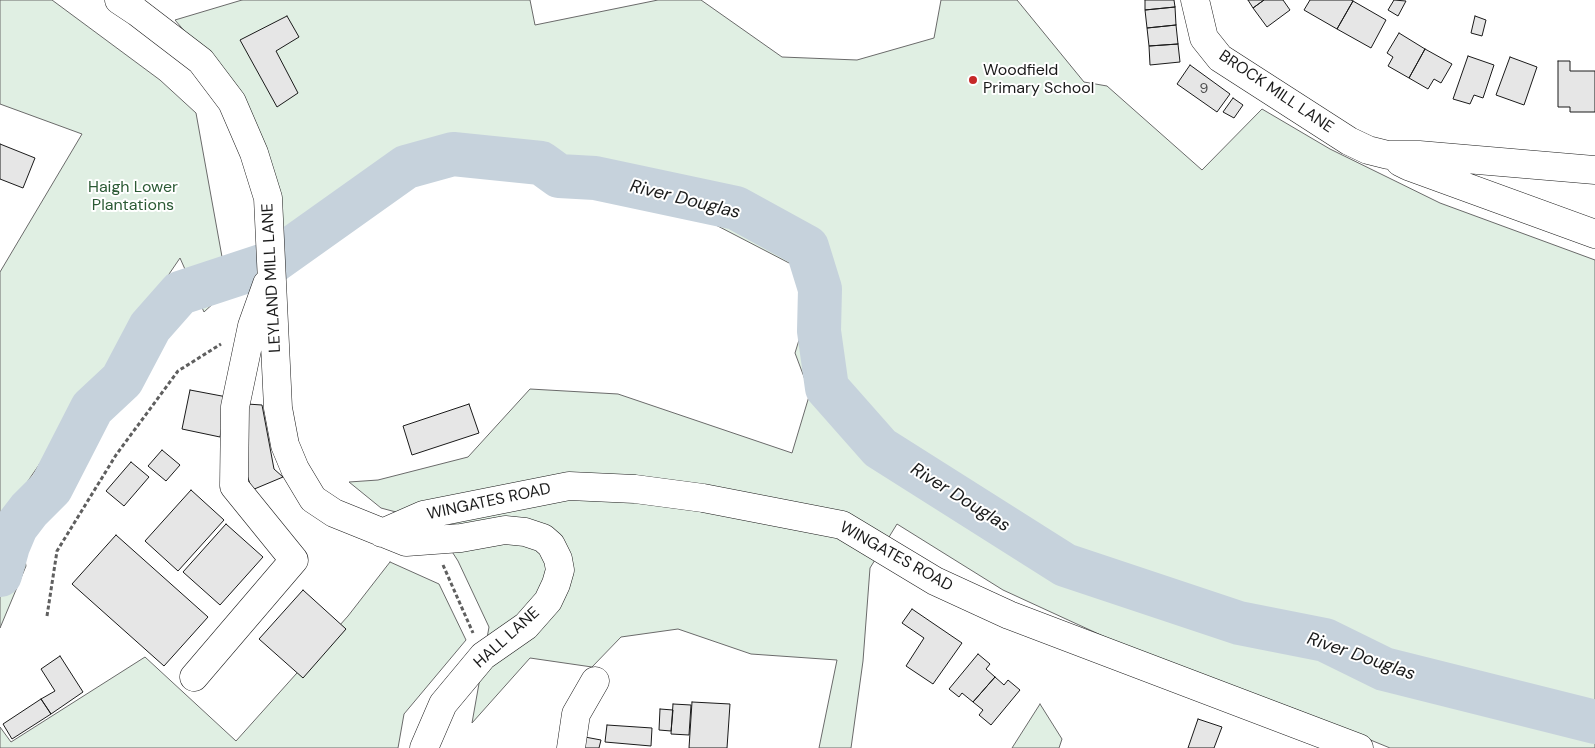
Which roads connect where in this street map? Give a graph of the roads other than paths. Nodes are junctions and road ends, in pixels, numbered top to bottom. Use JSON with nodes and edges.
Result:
{"nodes":[{"id":1,"x":119,"y":0,"type":"edge"},
{"id":2,"x":1194,"y":0,"type":"edge"},
{"id":3,"x":1388,"y":155,"type":"junction"},
{"id":4,"x":1595,"y":170,"type":"edge"},
{"id":5,"x":1595,"y":234,"type":"edge"},
{"id":6,"x":271,"y":259,"type":"junction"},
{"id":7,"x":382,"y":533,"type":"junction"},
{"id":8,"x":194,"y":677,"type":"dead end"},
{"id":9,"x":595,"y":681,"type":"dead end"},
{"id":10,"x":424,"y":748,"type":"edge"},
{"id":11,"x":571,"y":748,"type":"edge"},
{"id":12,"x":1359,"y":748,"type":"edge"}],
"edges":[{"from":1,"to":6,"type":"street","name":"LEYLAND MILL LANE"},
{"from":2,"to":3,"type":"street","name":"BROCK MILL LANE"},
{"from":3,"to":4,"type":"street","name":"BROCK MILL LANE"},
{"from":3,"to":5,"type":"street","name":"BROCK MILL LANE"},
{"from":6,"to":7,"type":"street","name":"LEYLAND MILL LANE"},
{"from":6,"to":8,"type":"street"},
{"from":7,"to":10,"type":"street","name":"HALL LANE"},
{"from":7,"to":12,"type":"street","name":"WINGATES ROAD"},
{"from":9,"to":11,"type":"street"}]}
